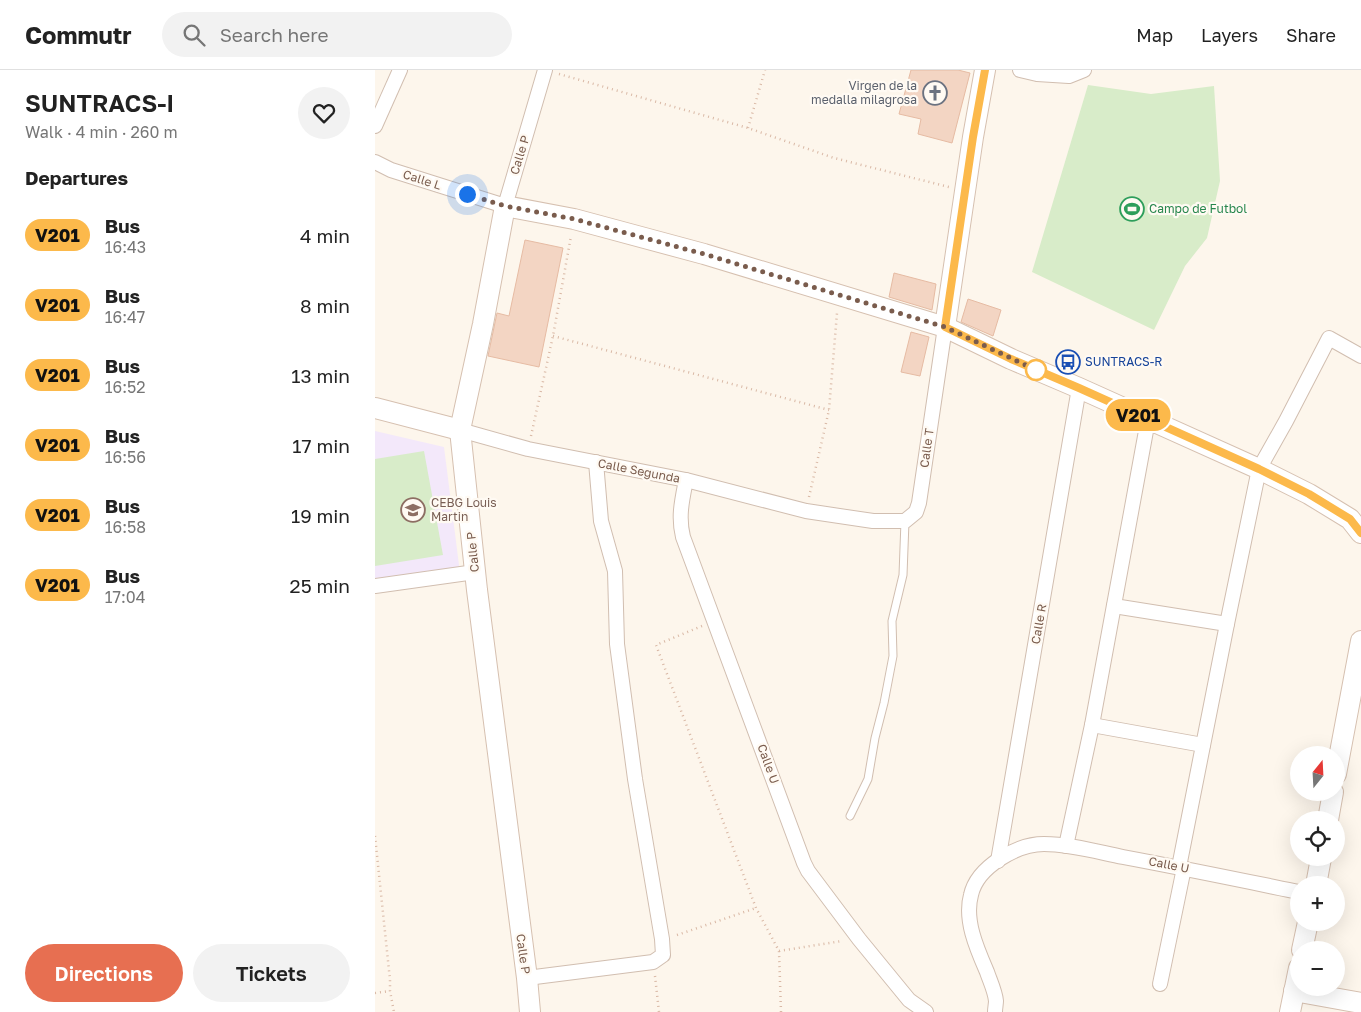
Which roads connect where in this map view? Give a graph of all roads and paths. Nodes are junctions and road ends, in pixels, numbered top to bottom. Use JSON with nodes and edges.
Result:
{"nodes":[{"id":1,"x":400,"y":70,"type":"edge"},
{"id":2,"x":765,"y":70,"type":"edge"},
{"id":3,"x":985,"y":70,"type":"edge"},
{"id":4,"x":1020,"y":70,"type":"edge"},
{"id":5,"x":1084,"y":70,"type":"edge"},
{"id":6,"x":550,"y":71,"type":"edge"},
{"id":7,"x":375,"y":126,"type":"edge"},
{"id":8,"x":748,"y":128,"type":"junction"},
{"id":9,"x":375,"y":162,"type":"edge"},
{"id":10,"x":965,"y":194,"type":"junction"},
{"id":11,"x":505,"y":206,"type":"junction"},
{"id":12,"x":574,"y":219,"type":"junction"},
{"id":13,"x":839,"y":294,"type":"junction"},
{"id":14,"x":945,"y":327,"type":"junction"},
{"id":15,"x":553,"y":336,"type":"junction"},
{"id":16,"x":1361,"y":356,"type":"edge"},
{"id":17,"x":1079,"y":388,"type":"junction"},
{"id":18,"x":375,"y":408,"type":"edge"},
{"id":19,"x":829,"y":410,"type":"junction"},
{"id":20,"x":1149,"y":420,"type":"junction"},
{"id":21,"x":460,"y":430,"type":"junction"},
{"id":22,"x":529,"y":449,"type":"junction"},
{"id":23,"x":596,"y":462,"type":"junction"},
{"id":24,"x":1259,"y":469,"type":"junction"},
{"id":25,"x":686,"y":480,"type":"junction"},
{"id":26,"x":806,"y":511,"type":"junction"},
{"id":27,"x":905,"y":521,"type":"junction"},
{"id":28,"x":1361,"y":533,"type":"edge"},
{"id":29,"x":475,"y":572,"type":"junction"},
{"id":30,"x":375,"y":586,"type":"edge"},
{"id":31,"x":1114,"y":606,"type":"junction"},
{"id":32,"x":715,"y":621,"type":"junction"},
{"id":33,"x":1227,"y":624,"type":"junction"},
{"id":34,"x":1361,"y":641,"type":"edge"},
{"id":35,"x":1092,"y":725,"type":"junction"},
{"id":36,"x":1203,"y":745,"type":"junction"},
{"id":37,"x":1341,"y":746,"type":"edge"},
{"id":38,"x":850,"y":816,"type":"dead end"},
{"id":39,"x":375,"y":836,"type":"edge"},
{"id":40,"x":1066,"y":846,"type":"junction"},
{"id":41,"x":998,"y":861,"type":"junction"},
{"id":42,"x":1181,"y":868,"type":"junction"},
{"id":43,"x":1290,"y":890,"type":"edge"},
{"id":44,"x":756,"y":908,"type":"junction"},
{"id":45,"x":859,"y":939,"type":"junction"},
{"id":46,"x":662,"y":940,"type":"junction"},
{"id":47,"x":779,"y":951,"type":"junction"},
{"id":48,"x":653,"y":962,"type":"junction"},
{"id":49,"x":527,"y":978,"type":"junction"},
{"id":50,"x":1160,"y":984,"type":"dead end"},
{"id":51,"x":390,"y":991,"type":"junction"},
{"id":52,"x":375,"y":993,"type":"edge"},
{"id":53,"x":1293,"y":996,"type":"edge"},
{"id":54,"x":1322,"y":996,"type":"edge"},
{"id":55,"x":1361,"y":1003,"type":"edge"},
{"id":56,"x":394,"y":1012,"type":"edge"},
{"id":57,"x":530,"y":1012,"type":"edge"},
{"id":58,"x":659,"y":1012,"type":"edge"},
{"id":59,"x":781,"y":1012,"type":"edge"},
{"id":60,"x":926,"y":1012,"type":"edge"},
{"id":61,"x":995,"y":1012,"type":"edge"},
{"id":62,"x":1290,"y":1012,"type":"edge"}],
"edges":[{"from":1,"to":7,"type":"street"},
{"from":2,"to":8,"type":"path"},
{"from":3,"to":10,"type":"street","name":"Calle T"},
{"from":4,"to":5,"type":"street"},
{"from":6,"to":8,"type":"path"},
{"from":6,"to":11,"type":"street","name":"Calle P"},
{"from":8,"to":10,"type":"path"},
{"from":9,"to":11,"type":"street","name":"Calle L"},
{"from":10,"to":14,"type":"street","name":"Calle T"},
{"from":11,"to":12,"type":"street","name":"Calle L"},
{"from":11,"to":21,"type":"street","name":"Calle P"},
{"from":12,"to":13,"type":"street","name":"Calle L"},
{"from":12,"to":15,"type":"path"},
{"from":13,"to":14,"type":"street","name":"Calle L"},
{"from":13,"to":19,"type":"path"},
{"from":14,"to":17,"type":"street","name":"Calle L"},
{"from":14,"to":27,"type":"street","name":"Calle T"},
{"from":15,"to":19,"type":"path"},
{"from":15,"to":22,"type":"path"},
{"from":16,"to":24,"type":"street"},
{"from":17,"to":20,"type":"street","name":"Calle L"},
{"from":17,"to":41,"type":"street","name":"Calle R"},
{"from":18,"to":21,"type":"street","name":"Calle Segunda"},
{"from":19,"to":26,"type":"path"},
{"from":20,"to":24,"type":"street","name":"Calle L"},
{"from":20,"to":31,"type":"street"},
{"from":21,"to":22,"type":"street","name":"Calle Segunda"},
{"from":21,"to":29,"type":"street","name":"Calle P"},
{"from":22,"to":23,"type":"street","name":"Calle Segunda"},
{"from":23,"to":25,"type":"street","name":"Calle Segunda"},
{"from":23,"to":46,"type":"street"},
{"from":24,"to":28,"type":"street","name":"Calle L"},
{"from":24,"to":33,"type":"street"},
{"from":25,"to":26,"type":"street","name":"Calle Segunda"},
{"from":25,"to":32,"type":"street","name":"Calle U"},
{"from":26,"to":27,"type":"street","name":"Calle Segunda"},
{"from":27,"to":38,"type":"lane"},
{"from":29,"to":30,"type":"street"},
{"from":29,"to":49,"type":"street","name":"Calle P"},
{"from":31,"to":33,"type":"street"},
{"from":31,"to":35,"type":"street"},
{"from":32,"to":44,"type":"path"},
{"from":32,"to":45,"type":"street","name":"Calle U"},
{"from":33,"to":36,"type":"street"},
{"from":34,"to":37,"type":"street"},
{"from":35,"to":36,"type":"street"},
{"from":35,"to":40,"type":"street"},
{"from":36,"to":42,"type":"street"},
{"from":39,"to":51,"type":"path"},
{"from":40,"to":41,"type":"street","name":"Calle U"},
{"from":40,"to":42,"type":"street","name":"Calle U"},
{"from":41,"to":61,"type":"street","name":"Calle U"},
{"from":42,"to":43,"type":"street","name":"Calle U"},
{"from":42,"to":50,"type":"street"},
{"from":44,"to":46,"type":"path"},
{"from":44,"to":47,"type":"path"},
{"from":45,"to":47,"type":"path"},
{"from":45,"to":60,"type":"street","name":"Calle U"},
{"from":46,"to":48,"type":"street"},
{"from":47,"to":59,"type":"path"},
{"from":48,"to":49,"type":"street"},
{"from":48,"to":58,"type":"path"},
{"from":49,"to":57,"type":"street","name":"Calle P"},
{"from":51,"to":52,"type":"path"},
{"from":51,"to":56,"type":"path"},
{"from":53,"to":62,"type":"street"},
{"from":54,"to":55,"type":"street"}]}
